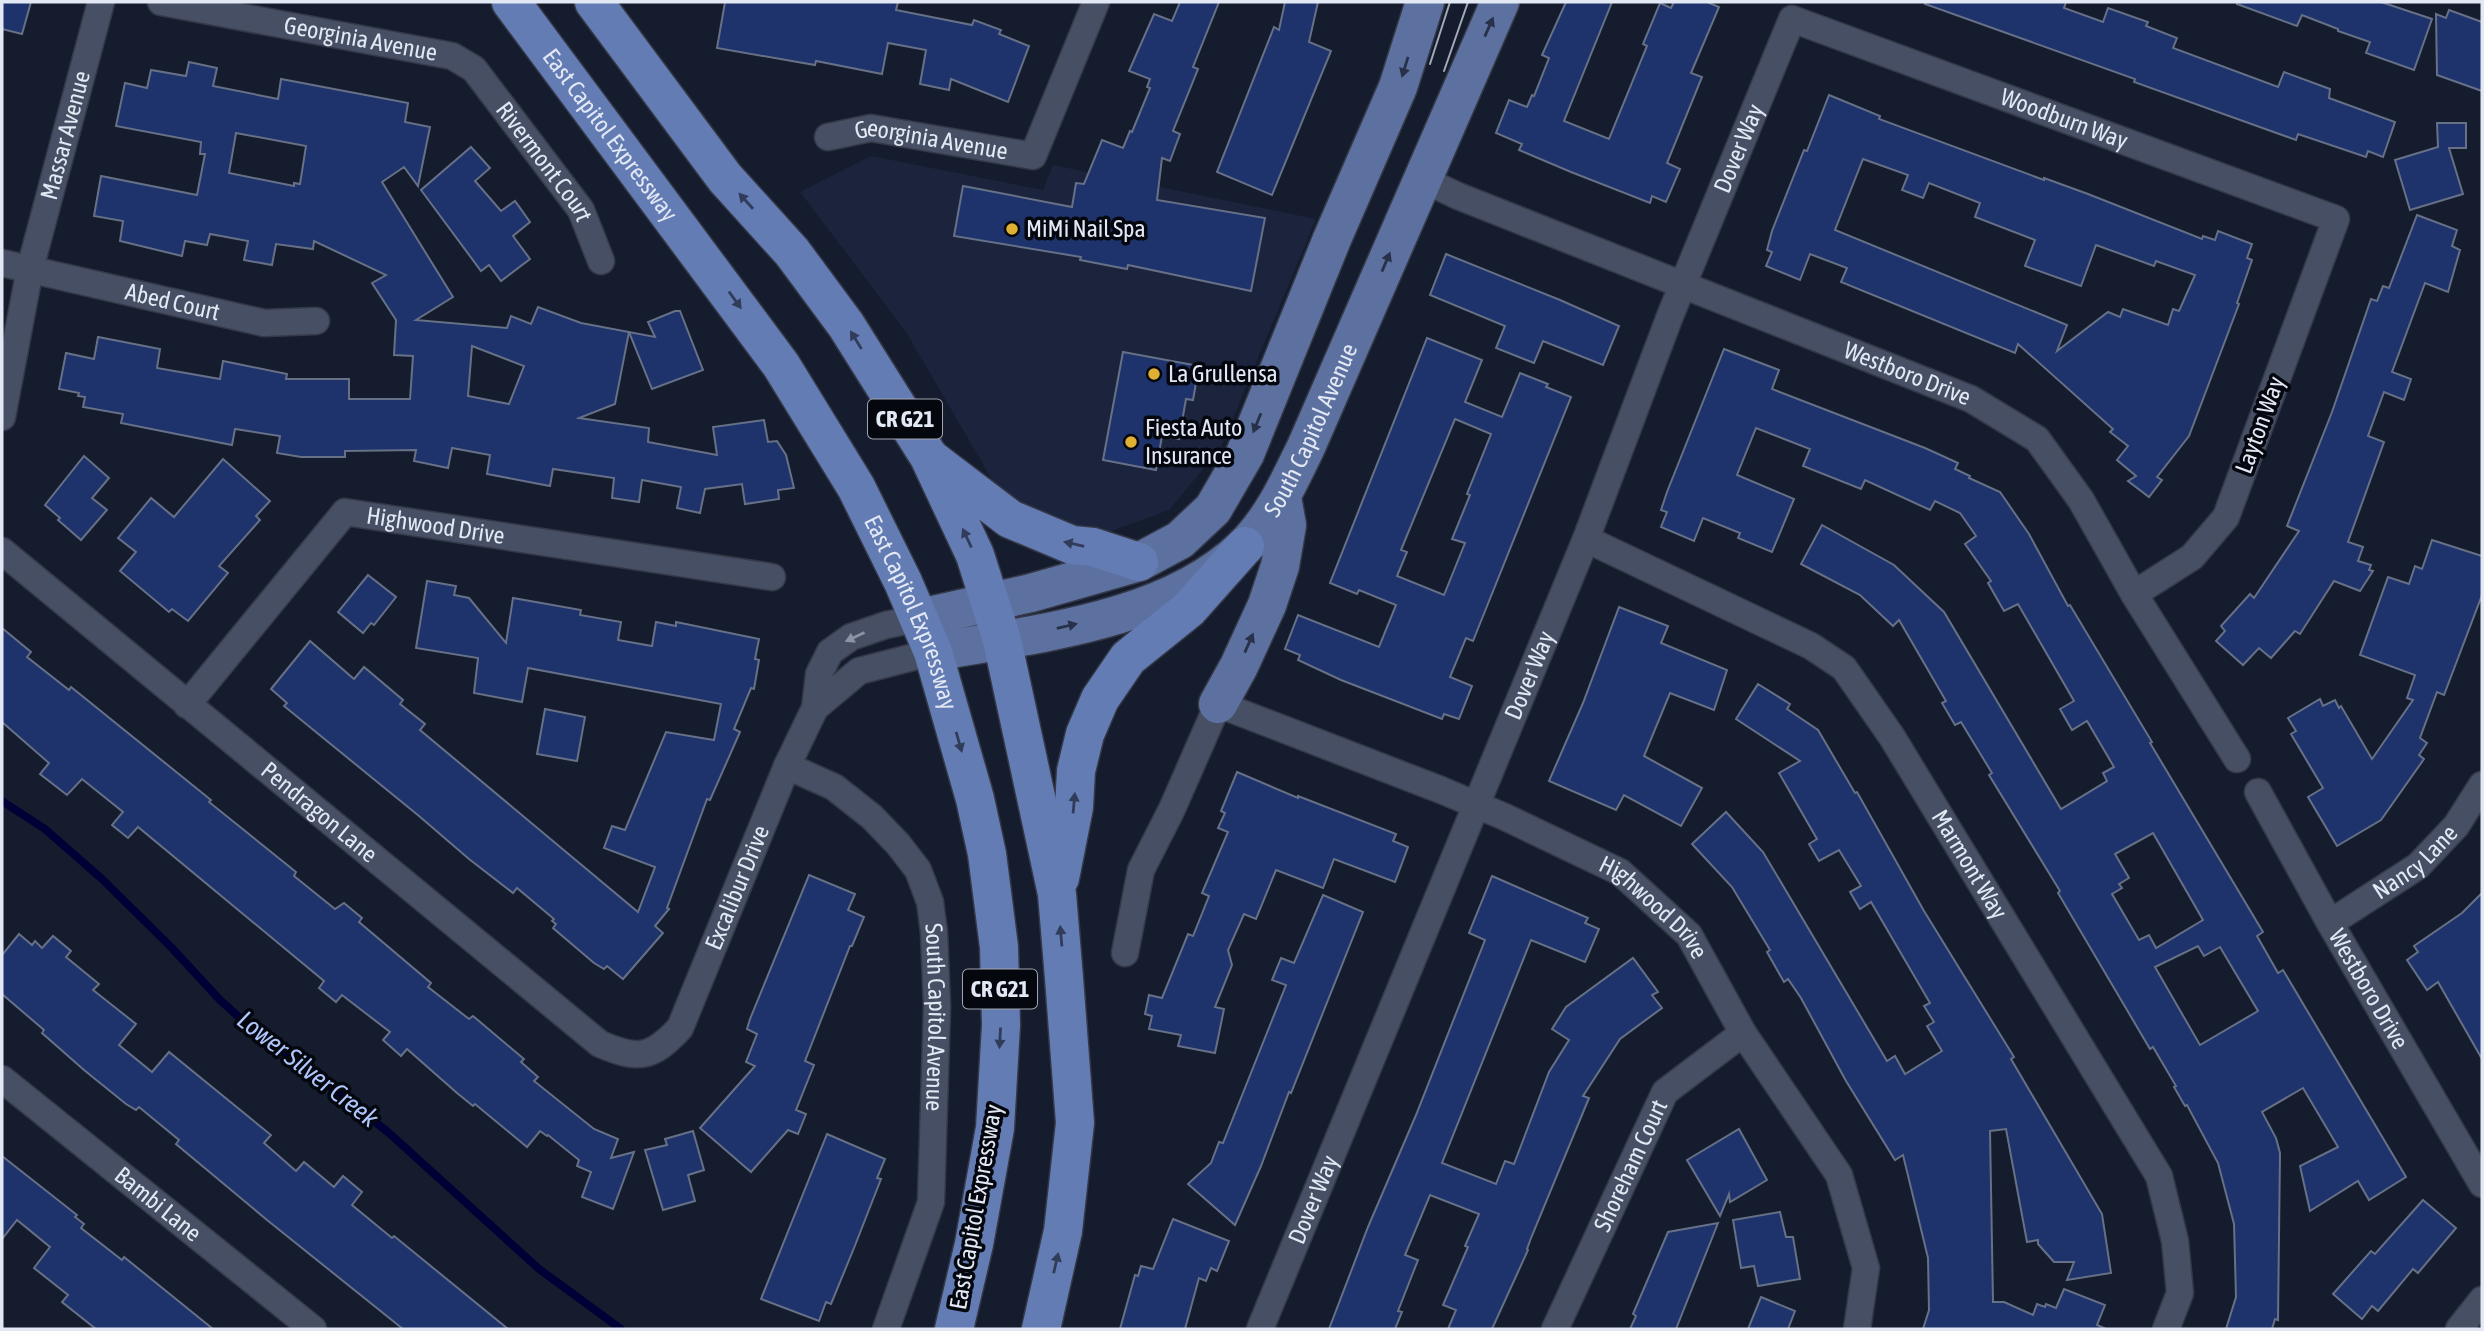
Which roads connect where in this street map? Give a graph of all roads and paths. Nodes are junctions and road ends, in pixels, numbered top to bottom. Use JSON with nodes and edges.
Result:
{"nodes":[{"id":1,"x":101,"y":2,"type":"edge"},
{"id":2,"x":161,"y":2,"type":"edge"},
{"id":3,"x":511,"y":2,"type":"edge"},
{"id":4,"x":594,"y":2,"type":"edge"},
{"id":5,"x":1096,"y":2,"type":"edge"},
{"id":6,"x":1425,"y":2,"type":"edge"},
{"id":7,"x":1500,"y":2,"type":"edge"},
{"id":8,"x":1792,"y":19,"type":"joint"},
{"id":9,"x":474,"y":69,"type":"joint"},
{"id":10,"x":828,"y":137,"type":"dead end"},
{"id":11,"x":1422,"y":179,"type":"junction"},
{"id":12,"x":2336,"y":219,"type":"joint"},
{"id":13,"x":601,"y":261,"type":"dead end"},
{"id":14,"x":2,"y":263,"type":"edge"},
{"id":15,"x":30,"y":269,"type":"junction"},
{"id":16,"x":1684,"y":284,"type":"junction"},
{"id":17,"x":316,"y":321,"type":"dead end"},
{"id":18,"x":2,"y":417,"type":"edge"},
{"id":19,"x":929,"y":457,"type":"junction"},
{"id":20,"x":1282,"y":497,"type":"junction"},
{"id":21,"x":1586,"y":538,"type":"junction"},
{"id":22,"x":1245,"y":546,"type":"junction"},
{"id":23,"x":2,"y":551,"type":"edge"},
{"id":24,"x":1139,"y":562,"type":"junction"},
{"id":25,"x":772,"y":577,"type":"dead end"},
{"id":26,"x":2134,"y":594,"type":"junction"},
{"id":27,"x":989,"y":603,"type":"junction"},
{"id":28,"x":927,"y":635,"type":"junction"},
{"id":29,"x":1002,"y":640,"type":"junction"},
{"id":30,"x":1218,"y":704,"type":"junction"},
{"id":31,"x":187,"y":705,"type":"junction"},
{"id":32,"x":816,"y":708,"type":"junction"},
{"id":33,"x":2237,"y":759,"type":"dead end"},
{"id":34,"x":787,"y":765,"type":"junction"},
{"id":35,"x":2482,"y":785,"type":"edge"},
{"id":36,"x":2258,"y":792,"type":"dead end"},
{"id":37,"x":1475,"y":805,"type":"junction"},
{"id":38,"x":1057,"y":894,"type":"junction"},
{"id":39,"x":2330,"y":923,"type":"junction"},
{"id":40,"x":1125,"y":953,"type":"dead end"},
{"id":41,"x":1743,"y":1033,"type":"junction"},
{"id":42,"x":646,"y":1054,"type":"joint"},
{"id":43,"x":2,"y":1079,"type":"edge"},
{"id":44,"x":2482,"y":1184,"type":"edge"},
{"id":45,"x":2482,"y":1300,"type":"edge"},
{"id":46,"x":313,"y":1329,"type":"edge"},
{"id":47,"x":886,"y":1329,"type":"edge"},
{"id":48,"x":954,"y":1329,"type":"edge"},
{"id":49,"x":1041,"y":1329,"type":"edge"},
{"id":50,"x":1260,"y":1329,"type":"edge"},
{"id":51,"x":1555,"y":1329,"type":"edge"},
{"id":52,"x":1857,"y":1329,"type":"edge"},
{"id":53,"x":2166,"y":1329,"type":"edge"},
{"id":54,"x":2459,"y":1329,"type":"edge"}],
"edges":[{"from":1,"to":15,"type":"street","name":"Massar Avenue"},
{"from":2,"to":9,"type":"street","name":"Georginia Avenue"},
{"from":3,"to":28,"type":"highway","name":"East Capitol Expressway","number":"CR G21","one_way":true},
{"from":19,"to":4,"type":"highway","number":"CR G21","one_way":true},
{"from":5,"to":10,"type":"street","name":"Georginia Avenue"},
{"from":6,"to":24,"type":"main road","name":"South Capitol Avenue","one_way":true},
{"from":11,"to":7,"type":"main road","name":"South Capitol Avenue","one_way":true},
{"from":8,"to":12,"type":"street","name":"Woodburn Way"},
{"from":8,"to":16,"type":"street","name":"Dover Way"},
{"from":9,"to":13,"type":"street","name":"Rivermont Court"},
{"from":11,"to":16,"type":"street","name":"Westboro Drive"},
{"from":20,"to":11,"type":"main road","name":"South Capitol Avenue","one_way":true},
{"from":12,"to":26,"type":"street","name":"Layton Way"},
{"from":14,"to":15,"type":"street","name":"Abed Court"},
{"from":15,"to":17,"type":"street","name":"Abed Court"},
{"from":15,"to":18,"type":"street","name":"Massar Avenue"},
{"from":16,"to":21,"type":"street","name":"Dover Way"},
{"from":16,"to":26,"type":"street","name":"Westboro Drive"},
{"from":24,"to":19,"type":"highway","one_way":true},
{"from":27,"to":19,"type":"highway","number":"CR G21","one_way":true},
{"from":20,"to":22,"type":"main road","name":"South Capitol Avenue"},
{"from":30,"to":20,"type":"main road","one_way":true},
{"from":21,"to":37,"type":"street","name":"Dover Way"},
{"from":21,"to":53,"type":"street","name":"Marmont Way"},
{"from":29,"to":22,"type":"main road","name":"South Capitol Avenue","one_way":true},
{"from":38,"to":22,"type":"highway","one_way":true},
{"from":23,"to":31,"type":"street","name":"Pendragon Lane"},
{"from":24,"to":27,"type":"main road","name":"South Capitol Avenue"},
{"from":25,"to":31,"type":"street","name":"Highwood Drive"},
{"from":26,"to":33,"type":"street","name":"Westboro Drive"},
{"from":27,"to":28,"type":"main road","name":"South Capitol Avenue"},
{"from":27,"to":29,"type":"highway","number":"CR G21"},
{"from":28,"to":29,"type":"main road","name":"South Capitol Avenue"},
{"from":28,"to":32,"type":"street","name":"Excalibur Drive"},
{"from":28,"to":32,"type":"street","name":"Excalibur Drive","one_way":true},
{"from":28,"to":48,"type":"highway","name":"East Capitol Expressway","number":"CR G21","one_way":true},
{"from":29,"to":38,"type":"highway","number":"CR G21"},
{"from":30,"to":37,"type":"street","name":"Highwood Drive"},
{"from":30,"to":40,"type":"street"},
{"from":31,"to":42,"type":"street","name":"Pendragon Lane"},
{"from":32,"to":34,"type":"street","name":"Excalibur Drive"},
{"from":34,"to":42,"type":"street","name":"Excalibur Drive"},
{"from":34,"to":47,"type":"street","name":"South Capitol Avenue"},
{"from":35,"to":39,"type":"street","name":"Nancy Lane"},
{"from":36,"to":39,"type":"street","name":"Westboro Drive"},
{"from":37,"to":41,"type":"street","name":"Highwood Drive"},
{"from":37,"to":50,"type":"street","name":"Dover Way"},
{"from":49,"to":38,"type":"highway","number":"CR G21","one_way":true},
{"from":39,"to":44,"type":"street","name":"Westboro Drive"},
{"from":41,"to":51,"type":"street","name":"Shoreham Court"},
{"from":41,"to":52,"type":"street","name":"Highwood Drive"},
{"from":43,"to":46,"type":"street","name":"Bambi Lane"},
{"from":45,"to":54,"type":"street"}]}
